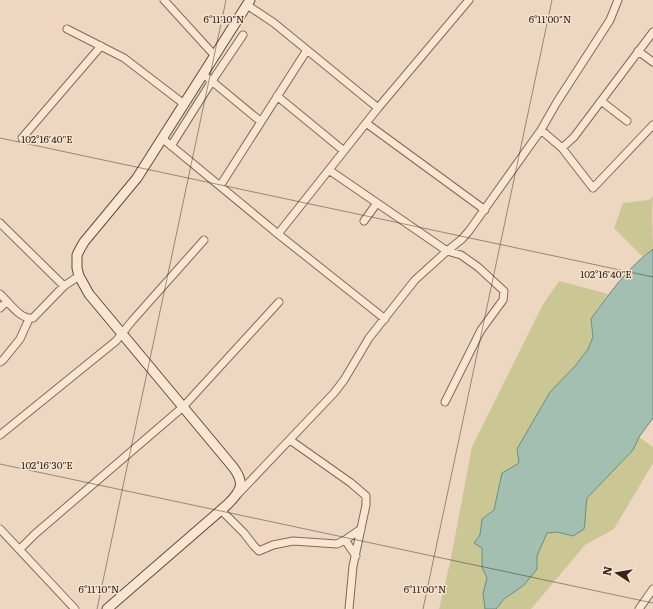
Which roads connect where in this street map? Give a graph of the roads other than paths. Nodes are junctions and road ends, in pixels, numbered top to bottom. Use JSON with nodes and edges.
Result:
{"nodes":[{"id":1,"x":164,"y":0,"type":"edge"},
{"id":2,"x":469,"y":0,"type":"edge"},
{"id":3,"x":618,"y":0,"type":"edge"},
{"id":4,"x":248,"y":3,"type":"edge"},
{"id":5,"x":67,"y":29,"type":"dead end"},
{"id":6,"x":653,"y":32,"type":"edge"},
{"id":7,"x":243,"y":35,"type":"dead end"},
{"id":8,"x":101,"y":46,"type":"junction"},
{"id":9,"x":307,"y":50,"type":"junction"},
{"id":10,"x":638,"y":51,"type":"junction"},
{"id":11,"x":215,"y":56,"type":"junction"},
{"id":12,"x":653,"y":62,"type":"edge"},
{"id":13,"x":203,"y":74,"type":"junction"},
{"id":14,"x":212,"y":81,"type":"junction"},
{"id":15,"x":277,"y":96,"type":"junction"},
{"id":16,"x":601,"y":101,"type":"junction"},
{"id":17,"x":184,"y":104,"type":"junction"},
{"id":18,"x":378,"y":108,"type":"junction"},
{"id":19,"x":627,"y":120,"type":"dead end"},
{"id":20,"x":260,"y":122,"type":"junction"},
{"id":21,"x":366,"y":123,"type":"junction"},
{"id":22,"x":653,"y":125,"type":"edge"},
{"id":23,"x":541,"y":130,"type":"junction"},
{"id":24,"x":22,"y":138,"type":"dead end"},
{"id":25,"x":163,"y":139,"type":"junction"},
{"id":26,"x":171,"y":146,"type":"junction"},
{"id":27,"x":562,"y":148,"type":"junction"},
{"id":28,"x":344,"y":151,"type":"junction"},
{"id":29,"x":329,"y":170,"type":"junction"},
{"id":30,"x":220,"y":186,"type":"junction"},
{"id":31,"x":377,"y":203,"type":"junction"},
{"id":32,"x":485,"y":210,"type":"junction"},
{"id":33,"x":364,"y":221,"type":"dead end"},
{"id":34,"x":0,"y":223,"type":"edge"},
{"id":35,"x":278,"y":234,"type":"junction"},
{"id":36,"x":204,"y":240,"type":"dead end"},
{"id":37,"x":447,"y":251,"type":"junction"},
{"id":38,"x":79,"y":276,"type":"junction"},
{"id":39,"x":64,"y":286,"type":"junction"},
{"id":40,"x":0,"y":294,"type":"edge"},
{"id":41,"x":7,"y":301,"type":"junction"},
{"id":42,"x":279,"y":302,"type":"dead end"},
{"id":43,"x":0,"y":308,"type":"edge"},
{"id":44,"x":29,"y":319,"type":"junction"},
{"id":45,"x":384,"y":319,"type":"junction"},
{"id":46,"x":123,"y":334,"type":"junction"},
{"id":47,"x":0,"y":362,"type":"edge"},
{"id":48,"x":444,"y":402,"type":"dead end"},
{"id":49,"x":183,"y":407,"type":"junction"},
{"id":50,"x":0,"y":435,"type":"edge"},
{"id":51,"x":290,"y":440,"type":"junction"},
{"id":52,"x":238,"y":494,"type":"junction"},
{"id":53,"x":221,"y":510,"type":"junction"},
{"id":54,"x":0,"y":529,"type":"edge"},
{"id":55,"x":361,"y":529,"type":"junction"},
{"id":56,"x":345,"y":540,"type":"junction"},
{"id":57,"x":20,"y":549,"type":"junction"},
{"id":58,"x":356,"y":556,"type":"junction"},
{"id":59,"x":653,"y":589,"type":"edge"},
{"id":60,"x":76,"y":609,"type":"edge"},
{"id":61,"x":107,"y":609,"type":"edge"},
{"id":62,"x":349,"y":609,"type":"edge"},
{"id":63,"x":639,"y":609,"type":"edge"}],
"edges":[{"from":1,"to":11,"type":"street"},
{"from":2,"to":18,"type":"street"},
{"from":3,"to":23,"type":"street"},
{"from":4,"to":9,"type":"street"},
{"from":4,"to":11,"type":"street"},
{"from":5,"to":8,"type":"street"},
{"from":6,"to":10,"type":"street"},
{"from":7,"to":14,"type":"street"},
{"from":8,"to":17,"type":"street"},
{"from":8,"to":24,"type":"street"},
{"from":9,"to":15,"type":"street"},
{"from":9,"to":18,"type":"street"},
{"from":10,"to":12,"type":"street"},
{"from":10,"to":16,"type":"street"},
{"from":11,"to":13,"type":"street"},
{"from":13,"to":14,"type":"street"},
{"from":13,"to":17,"type":"street"},
{"from":14,"to":20,"type":"street"},
{"from":14,"to":26,"type":"street"},
{"from":15,"to":20,"type":"street"},
{"from":15,"to":28,"type":"street"},
{"from":16,"to":19,"type":"street"},
{"from":16,"to":27,"type":"street"},
{"from":17,"to":25,"type":"street"},
{"from":18,"to":21,"type":"street"},
{"from":20,"to":30,"type":"street"},
{"from":21,"to":28,"type":"street"},
{"from":21,"to":32,"type":"street"},
{"from":22,"to":27,"type":"street"},
{"from":23,"to":27,"type":"street"},
{"from":23,"to":32,"type":"street"},
{"from":25,"to":26,"type":"street"},
{"from":25,"to":38,"type":"street"},
{"from":26,"to":30,"type":"street"},
{"from":28,"to":29,"type":"street"},
{"from":29,"to":31,"type":"street"},
{"from":29,"to":35,"type":"street"},
{"from":30,"to":35,"type":"street"},
{"from":31,"to":33,"type":"street"},
{"from":31,"to":37,"type":"street"},
{"from":32,"to":37,"type":"street"},
{"from":34,"to":39,"type":"street"},
{"from":35,"to":45,"type":"street"},
{"from":36,"to":46,"type":"street"},
{"from":37,"to":45,"type":"street"},
{"from":37,"to":48,"type":"street"},
{"from":38,"to":39,"type":"street"},
{"from":38,"to":46,"type":"street"},
{"from":39,"to":44,"type":"street"},
{"from":40,"to":41,"type":"street"},
{"from":41,"to":43,"type":"street"},
{"from":41,"to":44,"type":"street"},
{"from":42,"to":49,"type":"street"},
{"from":44,"to":47,"type":"street"},
{"from":45,"to":51,"type":"street"},
{"from":46,"to":49,"type":"street"},
{"from":46,"to":50,"type":"street"},
{"from":49,"to":52,"type":"street"},
{"from":49,"to":57,"type":"street"},
{"from":51,"to":52,"type":"street"},
{"from":51,"to":55,"type":"street"},
{"from":52,"to":53,"type":"street"},
{"from":53,"to":56,"type":"street"},
{"from":53,"to":61,"type":"street"},
{"from":54,"to":57,"type":"street"},
{"from":55,"to":56,"type":"street"},
{"from":55,"to":58,"type":"street"},
{"from":56,"to":58,"type":"street"},
{"from":57,"to":60,"type":"street"},
{"from":58,"to":62,"type":"street"},
{"from":59,"to":63,"type":"street"}]}
